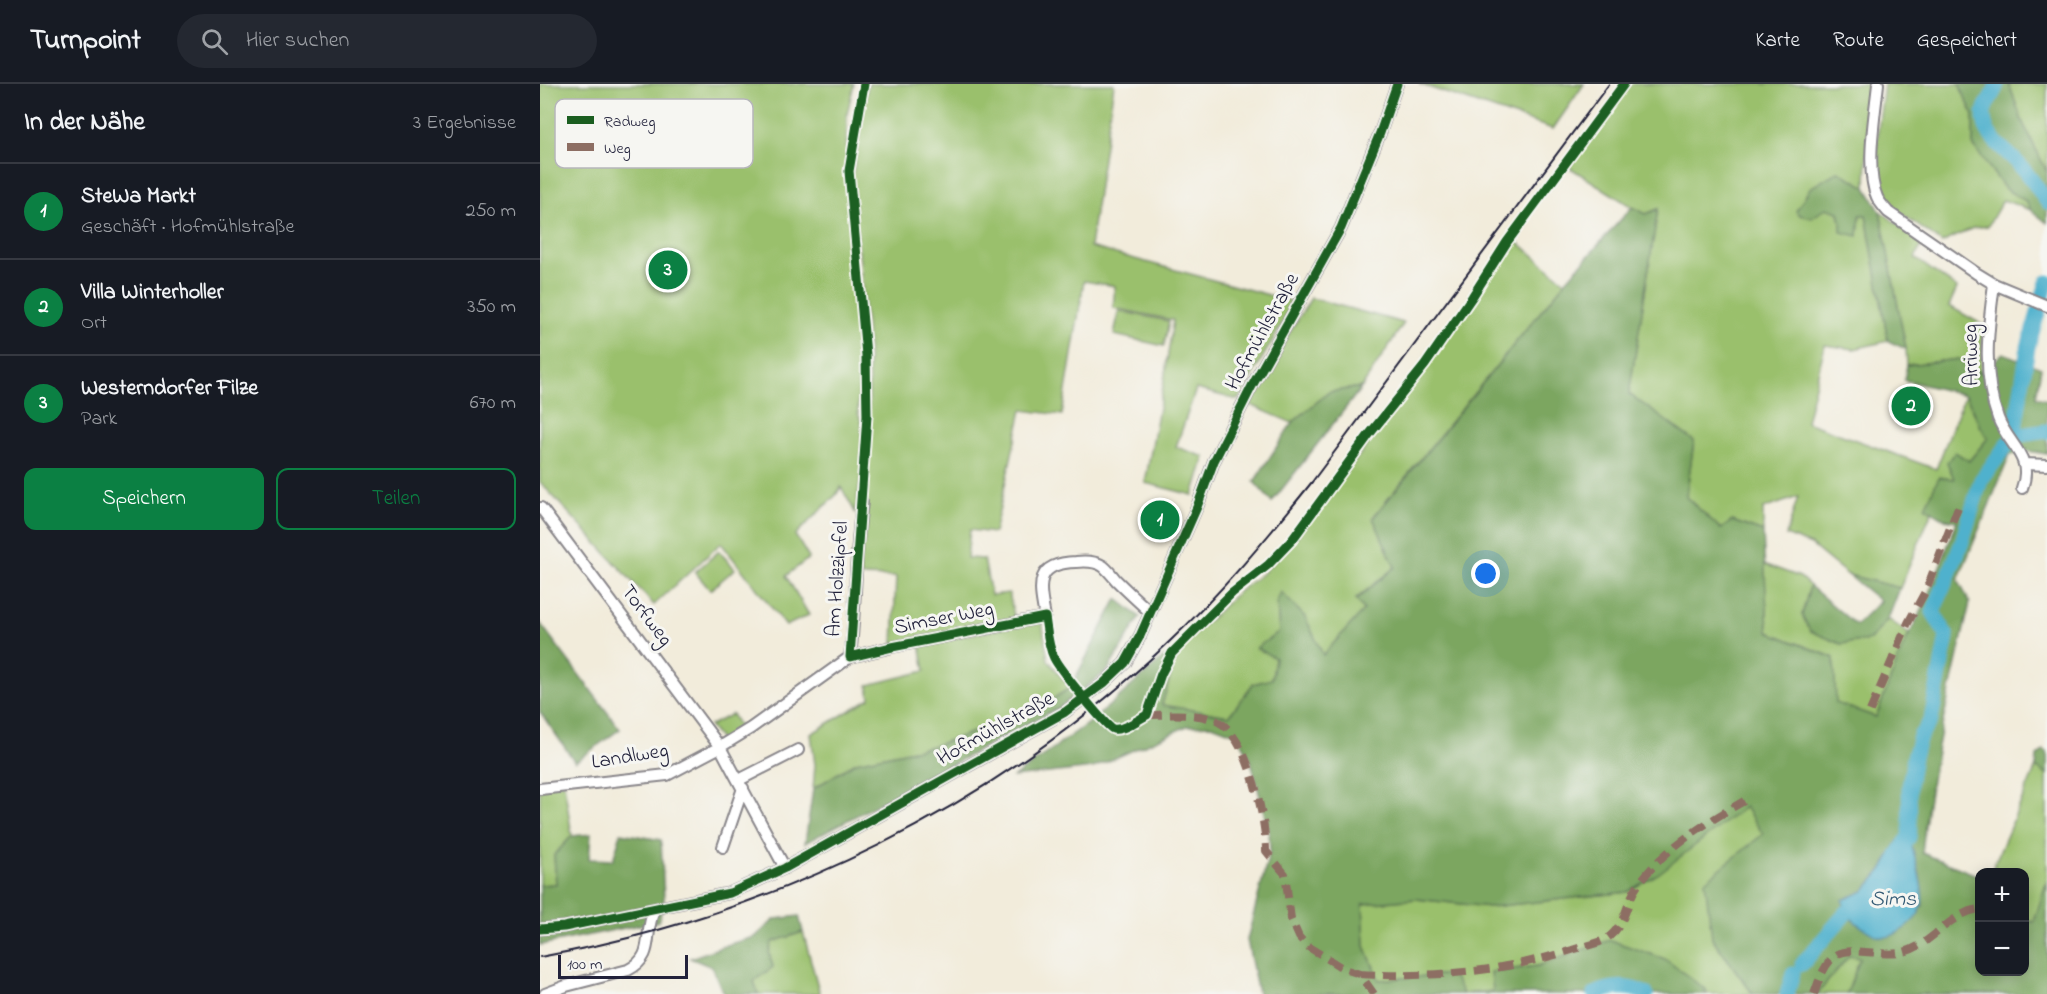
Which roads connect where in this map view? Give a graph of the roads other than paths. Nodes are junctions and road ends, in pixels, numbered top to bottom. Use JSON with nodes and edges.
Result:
{"nodes":[{"id":1,"x":1397,"y":84,"type":"edge"},
{"id":2,"x":1878,"y":84,"type":"edge"},
{"id":3,"x":1994,"y":284,"type":"junction"},
{"id":4,"x":2047,"y":305,"type":"edge"},
{"id":5,"x":2026,"y":464,"type":"junction"},
{"id":6,"x":2047,"y":465,"type":"edge"},
{"id":7,"x":2022,"y":488,"type":"dead end"},
{"id":8,"x":862,"y":502,"type":"dead end"},
{"id":9,"x":541,"y":508,"type":"edge"},
{"id":10,"x":1150,"y":612,"type":"junction"},
{"id":11,"x":850,"y":657,"type":"junction"},
{"id":12,"x":720,"y":747,"type":"junction"},
{"id":13,"x":798,"y":750,"type":"dead end"},
{"id":14,"x":741,"y":784,"type":"junction"},
{"id":15,"x":540,"y":789,"type":"edge"},
{"id":16,"x":723,"y":847,"type":"dead end"},
{"id":17,"x":785,"y":868,"type":"junction"},
{"id":18,"x":653,"y":909,"type":"junction"},
{"id":19,"x":540,"y":929,"type":"edge"},
{"id":20,"x":544,"y":994,"type":"edge"}],
"edges":[{"from":1,"to":10,"type":"street","name":"Hofmühlstraße"},
{"from":2,"to":3,"type":"street"},
{"from":3,"to":4,"type":"street"},
{"from":3,"to":5,"type":"street","name":"Arriweg"},
{"from":5,"to":6,"type":"street"},
{"from":5,"to":7,"type":"street"},
{"from":8,"to":11,"type":"street","name":"Am Holzzipfel"},
{"from":9,"to":12,"type":"street","name":"Torfweg"},
{"from":10,"to":11,"type":"street","name":"Simser Weg"},
{"from":10,"to":17,"type":"street","name":"Hofmühlstraße"},
{"from":11,"to":12,"type":"street","name":"Simser Weg"},
{"from":12,"to":14,"type":"street"},
{"from":12,"to":15,"type":"street","name":"Landlweg"},
{"from":13,"to":14,"type":"street"},
{"from":14,"to":16,"type":"street"},
{"from":14,"to":17,"type":"street"},
{"from":17,"to":18,"type":"street","name":"Hofmühlstraße"},
{"from":18,"to":19,"type":"street","name":"Hofmühlstraße"},
{"from":18,"to":20,"type":"street"}]}
